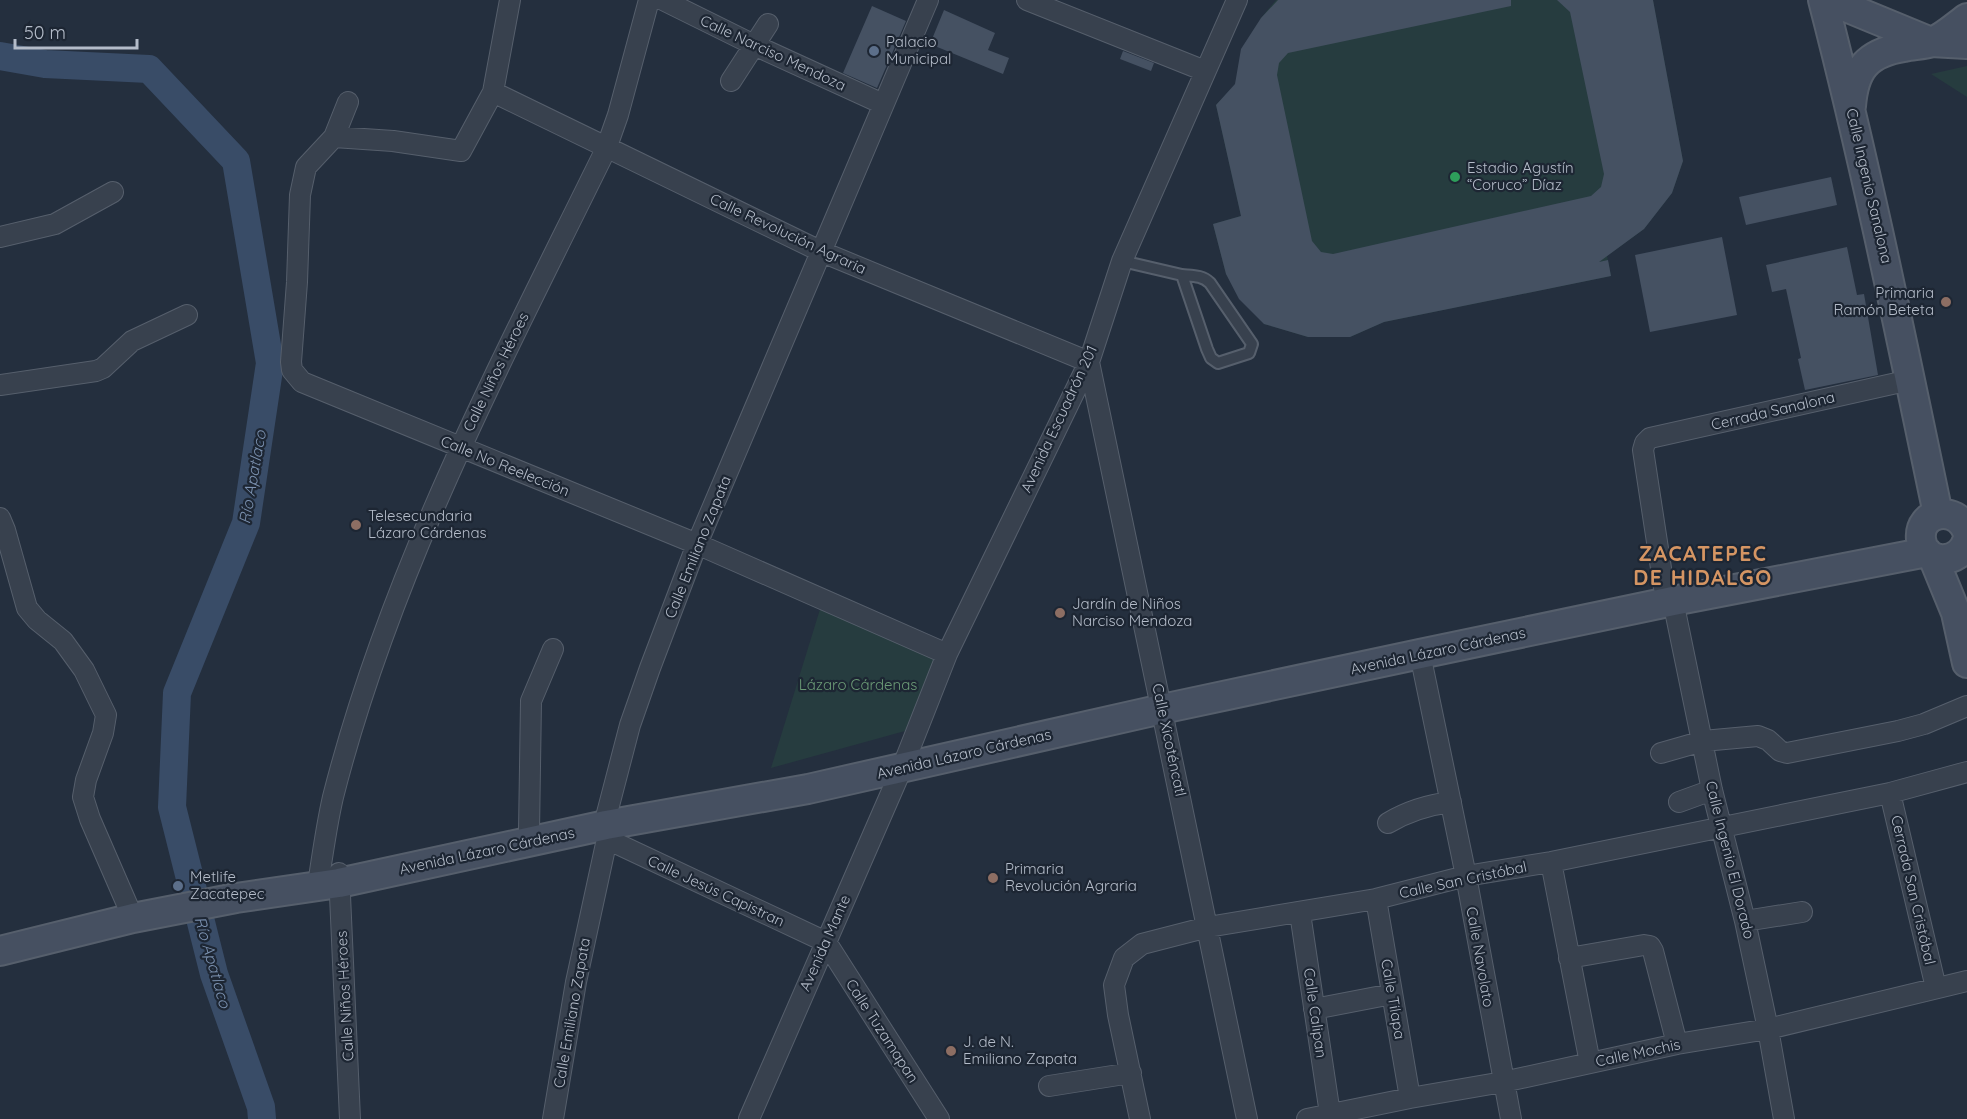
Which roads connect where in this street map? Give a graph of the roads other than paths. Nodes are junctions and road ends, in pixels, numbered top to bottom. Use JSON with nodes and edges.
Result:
{"nodes":[{"id":1,"x":510,"y":0,"type":"edge"},
{"id":2,"x":649,"y":0,"type":"edge"},
{"id":3,"x":663,"y":0,"type":"edge"},
{"id":4,"x":928,"y":0,"type":"edge"},
{"id":5,"x":1027,"y":0,"type":"edge"},
{"id":6,"x":1238,"y":0,"type":"edge"},
{"id":7,"x":1823,"y":0,"type":"edge"},
{"id":8,"x":1829,"y":0,"type":"edge"},
{"id":9,"x":1967,"y":18,"type":"edge"},
{"id":10,"x":768,"y":24,"type":"dead end"},
{"id":11,"x":1931,"y":42,"type":"junction"},
{"id":12,"x":1967,"y":44,"type":"edge"},
{"id":13,"x":754,"y":45,"type":"junction"},
{"id":14,"x":1206,"y":71,"type":"junction"},
{"id":15,"x":730,"y":81,"type":"dead end"},
{"id":16,"x":493,"y":92,"type":"junction"},
{"id":17,"x":348,"y":102,"type":"dead end"},
{"id":18,"x":883,"y":104,"type":"junction"},
{"id":19,"x":1851,"y":108,"type":"junction"},
{"id":20,"x":334,"y":137,"type":"junction"},
{"id":21,"x":606,"y":149,"type":"junction"},
{"id":22,"x":113,"y":192,"type":"dead end"},
{"id":23,"x":0,"y":237,"type":"edge"},
{"id":24,"x":822,"y":252,"type":"junction"},
{"id":25,"x":1122,"y":261,"type":"junction"},
{"id":26,"x":1182,"y":275,"type":"junction"},
{"id":27,"x":187,"y":315,"type":"dead end"},
{"id":28,"x":1089,"y":362,"type":"junction"},
{"id":29,"x":1910,"y":380,"type":"junction"},
{"id":30,"x":0,"y":385,"type":"edge"},
{"id":31,"x":460,"y":447,"type":"junction"},
{"id":32,"x":1643,"y":450,"type":"joint"},
{"id":33,"x":0,"y":518,"type":"edge"},
{"id":34,"x":1949,"y":536,"type":"edge"},
{"id":35,"x":697,"y":544,"type":"junction"},
{"id":36,"x":1669,"y":595,"type":"junction"},
{"id":37,"x":1550,"y":620,"type":"junction"},
{"id":38,"x":553,"y":649,"type":"dead end"},
{"id":39,"x":947,"y":654,"type":"junction"},
{"id":40,"x":1420,"y":654,"type":"junction"},
{"id":41,"x":1967,"y":663,"type":"edge"},
{"id":42,"x":1161,"y":702,"type":"junction"},
{"id":43,"x":1967,"y":706,"type":"edge"},
{"id":44,"x":1702,"y":741,"type":"junction"},
{"id":45,"x":1661,"y":753,"type":"dead end"},
{"id":46,"x":905,"y":760,"type":"junction"},
{"id":47,"x":1967,"y":772,"type":"edge"},
{"id":48,"x":1712,"y":790,"type":"junction"},
{"id":49,"x":1890,"y":793,"type":"junction"},
{"id":50,"x":1450,"y":802,"type":"junction"},
{"id":51,"x":1679,"y":802,"type":"dead end"},
{"id":52,"x":1388,"y":824,"type":"dead end"},
{"id":53,"x":1721,"y":826,"type":"junction"},
{"id":54,"x":606,"y":827,"type":"junction"},
{"id":55,"x":529,"y":832,"type":"junction"},
{"id":56,"x":1551,"y":862,"type":"junction"},
{"id":57,"x":1466,"y":876,"type":"junction"},
{"id":58,"x":329,"y":880,"type":"junction"},
{"id":59,"x":1376,"y":899,"type":"junction"},
{"id":60,"x":1802,"y":912,"type":"dead end"},
{"id":61,"x":139,"y":913,"type":"junction"},
{"id":62,"x":1300,"y":913,"type":"junction"},
{"id":63,"x":1745,"y":921,"type":"junction"},
{"id":64,"x":1208,"y":927,"type":"junction"},
{"id":65,"x":0,"y":939,"type":"edge"},
{"id":66,"x":826,"y":942,"type":"junction"},
{"id":67,"x":0,"y":951,"type":"edge"},
{"id":68,"x":1569,"y":958,"type":"junction"},
{"id":69,"x":1967,"y":981,"type":"edge"},
{"id":70,"x":1936,"y":988,"type":"junction"},
{"id":71,"x":1392,"y":994,"type":"junction"},
{"id":72,"x":1314,"y":1009,"type":"junction"},
{"id":73,"x":1768,"y":1029,"type":"junction"},
{"id":74,"x":1677,"y":1044,"type":"junction"},
{"id":75,"x":1590,"y":1062,"type":"junction"},
{"id":76,"x":1131,"y":1073,"type":"junction"},
{"id":77,"x":1503,"y":1082,"type":"junction"},
{"id":78,"x":1049,"y":1086,"type":"dead end"},
{"id":79,"x":1410,"y":1098,"type":"junction"},
{"id":80,"x":1330,"y":1114,"type":"junction"},
{"id":81,"x":350,"y":1119,"type":"edge"},
{"id":82,"x":553,"y":1119,"type":"edge"},
{"id":83,"x":749,"y":1119,"type":"edge"},
{"id":84,"x":939,"y":1119,"type":"edge"},
{"id":85,"x":1140,"y":1119,"type":"edge"},
{"id":86,"x":1247,"y":1119,"type":"edge"},
{"id":87,"x":1307,"y":1119,"type":"edge"},
{"id":88,"x":1511,"y":1119,"type":"edge"},
{"id":89,"x":1784,"y":1119,"type":"edge"}],
"edges":[{"from":1,"to":16,"type":"street"},
{"from":2,"to":21,"type":"street","name":"Calle Niños Héroes"},
{"from":3,"to":13,"type":"street","name":"Calle Narciso Mendoza"},
{"from":4,"to":18,"type":"street","name":"Calle Emiliano Zapata"},
{"from":5,"to":14,"type":"street"},
{"from":6,"to":14,"type":"street","name":"Avenida Escuadrón 201"},
{"from":7,"to":19,"type":"main road","name":"Calle Ingenio Sanalona"},
{"from":8,"to":11,"type":"main road"},
{"from":9,"to":11,"type":"main road"},
{"from":10,"to":13,"type":"street"},
{"from":11,"to":12,"type":"main road"},
{"from":11,"to":19,"type":"main road"},
{"from":13,"to":15,"type":"street"},
{"from":13,"to":18,"type":"street","name":"Calle Narciso Mendoza"},
{"from":14,"to":25,"type":"street","name":"Avenida Escuadrón 201"},
{"from":16,"to":20,"type":"street"},
{"from":16,"to":21,"type":"street","name":"Calle Revolución Agraria"},
{"from":17,"to":20,"type":"street","name":"Calle No Reelección"},
{"from":18,"to":24,"type":"street","name":"Calle Emiliano Zapata"},
{"from":19,"to":29,"type":"main road","name":"Calle Ingenio Sanalona"},
{"from":20,"to":31,"type":"street","name":"Calle No Reelección"},
{"from":21,"to":24,"type":"street","name":"Calle Revolución Agraria"},
{"from":21,"to":31,"type":"street","name":"Calle Niños Héroes"},
{"from":22,"to":23,"type":"street"},
{"from":24,"to":28,"type":"street","name":"Calle Revolución Agraria"},
{"from":24,"to":35,"type":"street","name":"Calle Emiliano Zapata"},
{"from":25,"to":26,"type":"lane"},
{"from":25,"to":28,"type":"street","name":"Avenida Escuadrón 201"},
{"from":26,"to":26,"type":"lane"},
{"from":27,"to":30,"type":"street"},
{"from":28,"to":39,"type":"street","name":"Avenida Escuadrón 201"},
{"from":28,"to":42,"type":"street","name":"Calle Xicoténcatl"},
{"from":29,"to":32,"type":"street","name":"Cerrada Sanalona"},
{"from":29,"to":34,"type":"main road","name":"Calle Ingenio Sanalona"},
{"from":31,"to":35,"type":"street","name":"Calle No Reelección"},
{"from":31,"to":58,"type":"street","name":"Calle Niños Héroes"},
{"from":32,"to":36,"type":"street","name":"Calle Ingenio El Dorado"},
{"from":33,"to":61,"type":"street"},
{"from":34,"to":36,"type":"main road","name":"Avenida Lázaro Cárdenas"},
{"from":34,"to":41,"type":"main road","name":"Calle Ingenio Sanalona"},
{"from":35,"to":39,"type":"street","name":"Calle No Reelección"},
{"from":35,"to":54,"type":"street","name":"Calle Emiliano Zapata"},
{"from":36,"to":37,"type":"main road","name":"Avenida Lázaro Cárdenas"},
{"from":36,"to":44,"type":"street","name":"Calle Ingenio El Dorado"},
{"from":37,"to":40,"type":"main road","name":"Avenida Lázaro Cárdenas"},
{"from":37,"to":42,"type":"main road","name":"Avenida Lázaro Cárdenas"},
{"from":38,"to":55,"type":"street"},
{"from":39,"to":46,"type":"street","name":"Avenida Escuadrón 201"},
{"from":40,"to":42,"type":"main road","name":"Avenida Lázaro Cárdenas"},
{"from":40,"to":50,"type":"street","name":"Calle Navolato"},
{"from":42,"to":46,"type":"main road","name":"Avenida Lázaro Cárdenas"},
{"from":42,"to":64,"type":"street","name":"Calle Xicoténcatl"},
{"from":43,"to":44,"type":"street"},
{"from":44,"to":45,"type":"street"},
{"from":44,"to":48,"type":"street","name":"Calle Ingenio El Dorado"},
{"from":46,"to":54,"type":"main road","name":"Avenida Lázaro Cárdenas"},
{"from":46,"to":66,"type":"street","name":"Avenida Mante"},
{"from":47,"to":49,"type":"street","name":"Calle San Cristóbal"},
{"from":48,"to":51,"type":"street"},
{"from":48,"to":53,"type":"street","name":"Calle Ingenio El Dorado"},
{"from":49,"to":53,"type":"street","name":"Calle San Cristóbal"},
{"from":49,"to":70,"type":"street","name":"Cerrada San Cristóbal"},
{"from":50,"to":52,"type":"street"},
{"from":50,"to":57,"type":"street","name":"Calle Navolato"},
{"from":53,"to":56,"type":"street","name":"Calle San Cristóbal"},
{"from":53,"to":63,"type":"street","name":"Calle Ingenio El Dorado"},
{"from":54,"to":55,"type":"main road","name":"Avenida Lázaro Cárdenas"},
{"from":54,"to":58,"type":"main road","name":"Avenida Lázaro Cárdenas"},
{"from":54,"to":66,"type":"street","name":"Calle Jesús Capistran"},
{"from":54,"to":82,"type":"street","name":"Calle Emiliano Zapata"},
{"from":55,"to":58,"type":"main road","name":"Avenida Lázaro Cárdenas"},
{"from":56,"to":57,"type":"street","name":"Calle San Cristóbal"},
{"from":56,"to":68,"type":"street"},
{"from":57,"to":59,"type":"street","name":"Calle San Cristóbal"},
{"from":57,"to":77,"type":"street","name":"Calle Navolato"},
{"from":58,"to":61,"type":"main road","name":"Avenida Lázaro Cárdenas"},
{"from":58,"to":81,"type":"street","name":"Calle Niños Héroes"},
{"from":59,"to":62,"type":"street","name":"Calle San Cristóbal"},
{"from":59,"to":71,"type":"street","name":"Calle Tilapa"},
{"from":60,"to":63,"type":"street"},
{"from":61,"to":65,"type":"main road","name":"Avenida Lázaro Cárdenas"},
{"from":61,"to":67,"type":"main road","name":"Avenida Lázaro Cárdenas"},
{"from":62,"to":64,"type":"street","name":"Calle San Cristóbal"},
{"from":62,"to":72,"type":"street","name":"Calle Calipan"},
{"from":63,"to":73,"type":"street","name":"Calle Ingenio El Dorado"},
{"from":64,"to":76,"type":"street","name":"Calle San Cristóbal"},
{"from":64,"to":86,"type":"street","name":"Calle Xicoténcatl"},
{"from":66,"to":83,"type":"street","name":"Avenida Mante"},
{"from":66,"to":84,"type":"street","name":"Calle Tuzamapan"},
{"from":68,"to":74,"type":"street"},
{"from":68,"to":75,"type":"street"},
{"from":69,"to":70,"type":"street","name":"Calle Mochis"},
{"from":70,"to":73,"type":"street","name":"Calle Mochis"},
{"from":71,"to":72,"type":"street"},
{"from":71,"to":79,"type":"street","name":"Calle Tilapa"},
{"from":72,"to":80,"type":"street","name":"Calle Calipan"},
{"from":73,"to":74,"type":"street","name":"Calle Mochis"},
{"from":73,"to":89,"type":"street","name":"Calle Ingenio El Dorado"},
{"from":74,"to":75,"type":"street","name":"Calle Mochis"},
{"from":75,"to":77,"type":"street","name":"Calle Mochis"},
{"from":76,"to":78,"type":"street"},
{"from":76,"to":85,"type":"street","name":"Calle San Cristóbal"},
{"from":77,"to":79,"type":"street","name":"Calle Mochis"},
{"from":77,"to":88,"type":"street","name":"Calle Navolato"},
{"from":79,"to":80,"type":"street","name":"Calle Mochis"},
{"from":80,"to":87,"type":"street","name":"Calle Mochis"}]}
